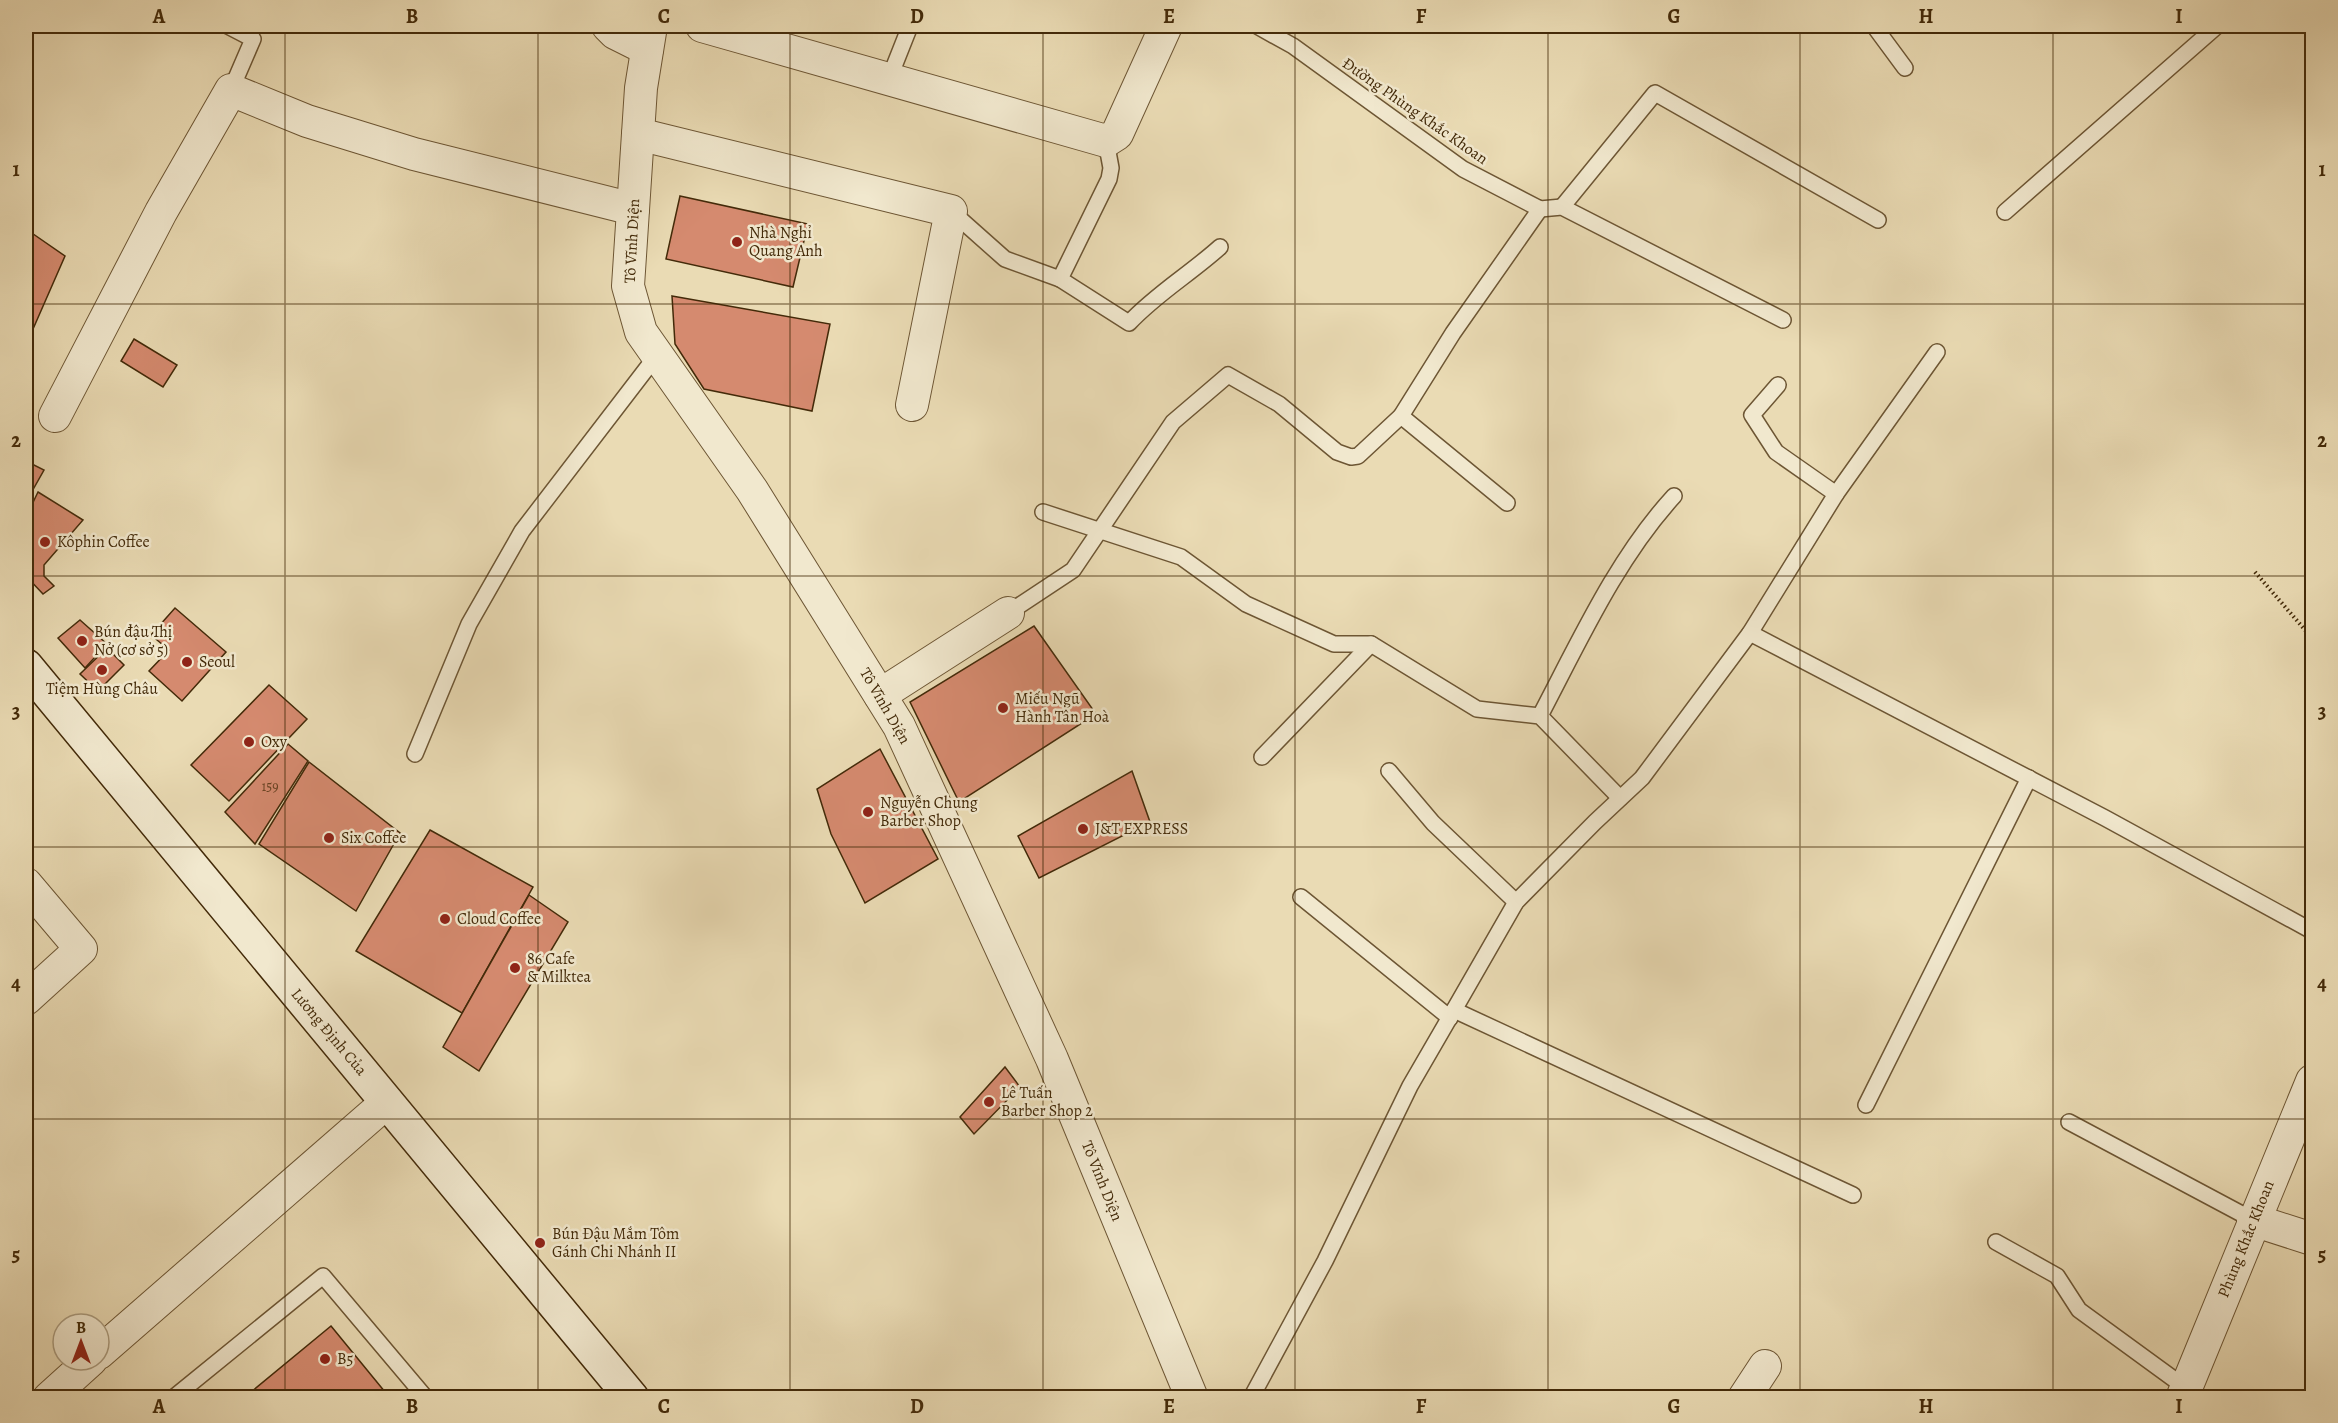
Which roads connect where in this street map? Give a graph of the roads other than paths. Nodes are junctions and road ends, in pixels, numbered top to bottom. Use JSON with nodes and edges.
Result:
{"nodes":[{"id":1,"x":228,"y":26,"type":"edge"},
{"id":2,"x":608,"y":26,"type":"edge"},
{"id":3,"x":702,"y":26,"type":"edge"},
{"id":4,"x":910,"y":26,"type":"edge"},
{"id":5,"x":1166,"y":26,"type":"edge"},
{"id":6,"x":1257,"y":26,"type":"edge"},
{"id":7,"x":1874,"y":26,"type":"edge"},
{"id":8,"x":2217,"y":26,"type":"edge"},
{"id":9,"x":649,"y":37,"type":"edge"},
{"id":10,"x":1905,"y":68,"type":"dead end"},
{"id":11,"x":889,"y":80,"type":"junction"},
{"id":12,"x":231,"y":90,"type":"junction"},
{"id":13,"x":638,"y":134,"type":"junction"},
{"id":14,"x":1106,"y":141,"type":"junction"},
{"id":15,"x":1562,"y":207,"type":"junction"},
{"id":16,"x":633,"y":209,"type":"junction"},
{"id":17,"x":1540,"y":209,"type":"junction"},
{"id":18,"x":951,"y":211,"type":"junction"},
{"id":19,"x":2005,"y":212,"type":"dead end"},
{"id":20,"x":1878,"y":220,"type":"dead end"},
{"id":21,"x":1220,"y":248,"type":"dead end"},
{"id":22,"x":1060,"y":279,"type":"junction"},
{"id":23,"x":1783,"y":320,"type":"dead end"},
{"id":24,"x":1937,"y":352,"type":"dead end"},
{"id":25,"x":657,"y":355,"type":"junction"},
{"id":26,"x":1778,"y":386,"type":"dead end"},
{"id":27,"x":912,"y":405,"type":"dead end"},
{"id":28,"x":55,"y":416,"type":"dead end"},
{"id":29,"x":1401,"y":416,"type":"junction"},
{"id":30,"x":1836,"y":494,"type":"junction"},
{"id":31,"x":1674,"y":496,"type":"dead end"},
{"id":32,"x":1507,"y":503,"type":"dead end"},
{"id":33,"x":1043,"y":512,"type":"dead end"},
{"id":34,"x":1101,"y":530,"type":"junction"},
{"id":35,"x":1008,"y":613,"type":"joint"},
{"id":36,"x":1750,"y":633,"type":"junction"},
{"id":37,"x":1371,"y":644,"type":"junction"},
{"id":38,"x":26,"y":666,"type":"edge"},
{"id":39,"x":880,"y":695,"type":"junction"},
{"id":40,"x":1540,"y":716,"type":"junction"},
{"id":41,"x":415,"y":754,"type":"dead end"},
{"id":42,"x":1262,"y":757,"type":"dead end"},
{"id":43,"x":1389,"y":771,"type":"dead end"},
{"id":44,"x":2029,"y":778,"type":"junction"},
{"id":45,"x":1620,"y":798,"type":"junction"},
{"id":46,"x":26,"y":884,"type":"edge"},
{"id":47,"x":1301,"y":897,"type":"dead end"},
{"id":48,"x":1516,"y":902,"type":"junction"},
{"id":49,"x":2313,"y":931,"type":"edge"},
{"id":50,"x":26,"y":999,"type":"edge"},
{"id":51,"x":1452,"y":1014,"type":"junction"},
{"id":52,"x":2313,"y":1082,"type":"edge"},
{"id":53,"x":387,"y":1102,"type":"junction"},
{"id":54,"x":1866,"y":1105,"type":"dead end"},
{"id":55,"x":2069,"y":1122,"type":"dead end"},
{"id":56,"x":1853,"y":1195,"type":"dead end"},
{"id":57,"x":2253,"y":1220,"type":"junction"},
{"id":58,"x":2313,"y":1239,"type":"edge"},
{"id":59,"x":1996,"y":1242,"type":"dead end"},
{"id":60,"x":111,"y":1343,"type":"edge"},
{"id":61,"x":1765,"y":1366,"type":"dead end"},
{"id":62,"x":78,"y":1372,"type":"edge"},
{"id":63,"x":2184,"y":1393,"type":"edge"},
{"id":64,"x":49,"y":1398,"type":"edge"},
{"id":65,"x":173,"y":1398,"type":"edge"},
{"id":66,"x":426,"y":1398,"type":"edge"},
{"id":67,"x":632,"y":1398,"type":"edge"},
{"id":68,"x":1192,"y":1398,"type":"edge"},
{"id":69,"x":1251,"y":1398,"type":"edge"},
{"id":70,"x":1744,"y":1398,"type":"edge"}],
"edges":[{"from":1,"to":12,"type":"lane"},
{"from":2,"to":9,"type":"street"},
{"from":3,"to":11,"type":"street"},
{"from":4,"to":11,"type":"lane"},
{"from":5,"to":14,"type":"street"},
{"from":6,"to":17,"type":"lane","name":"Đường Phùng Khắc Khoan"},
{"from":7,"to":10,"type":"lane"},
{"from":8,"to":19,"type":"lane"},
{"from":9,"to":13,"type":"street","name":"Tô Vĩnh Diện"},
{"from":11,"to":14,"type":"street"},
{"from":12,"to":16,"type":"street"},
{"from":12,"to":28,"type":"street"},
{"from":13,"to":16,"type":"street","name":"Tô Vĩnh Diện"},
{"from":13,"to":18,"type":"street"},
{"from":14,"to":22,"type":"lane"},
{"from":15,"to":17,"type":"lane"},
{"from":15,"to":20,"type":"lane"},
{"from":15,"to":23,"type":"lane"},
{"from":16,"to":25,"type":"street","name":"Tô Vĩnh Diện"},
{"from":17,"to":29,"type":"lane"},
{"from":18,"to":22,"type":"lane"},
{"from":18,"to":27,"type":"street"},
{"from":21,"to":22,"type":"lane"},
{"from":24,"to":30,"type":"lane"},
{"from":25,"to":39,"type":"street","name":"Tô Vĩnh Diện"},
{"from":25,"to":41,"type":"lane"},
{"from":26,"to":30,"type":"lane"},
{"from":29,"to":32,"type":"lane"},
{"from":29,"to":34,"type":"lane"},
{"from":30,"to":36,"type":"lane"},
{"from":31,"to":40,"type":"lane"},
{"from":33,"to":34,"type":"lane"},
{"from":34,"to":35,"type":"lane"},
{"from":34,"to":37,"type":"lane"},
{"from":35,"to":39,"type":"street"},
{"from":36,"to":44,"type":"lane"},
{"from":36,"to":45,"type":"lane"},
{"from":37,"to":40,"type":"lane"},
{"from":37,"to":42,"type":"lane"},
{"from":38,"to":53,"type":"street","name":"Lương Định Của"},
{"from":39,"to":68,"type":"street","name":"Tô Vĩnh Diện"},
{"from":40,"to":45,"type":"lane"},
{"from":43,"to":48,"type":"lane"},
{"from":44,"to":49,"type":"lane"},
{"from":44,"to":54,"type":"lane"},
{"from":45,"to":48,"type":"lane"},
{"from":46,"to":50,"type":"street"},
{"from":47,"to":51,"type":"lane"},
{"from":48,"to":51,"type":"lane"},
{"from":51,"to":56,"type":"lane"},
{"from":51,"to":69,"type":"lane"},
{"from":52,"to":57,"type":"street","name":"Phùng Khắc Khoan"},
{"from":53,"to":60,"type":"street"},
{"from":53,"to":67,"type":"street","name":"Lương Định Của"},
{"from":55,"to":57,"type":"lane"},
{"from":57,"to":58,"type":"street"},
{"from":57,"to":63,"type":"street","name":"Phùng Khắc Khoan"},
{"from":59,"to":63,"type":"lane"},
{"from":61,"to":70,"type":"street"},
{"from":62,"to":64,"type":"street"},
{"from":65,"to":66,"type":"lane"}]}
